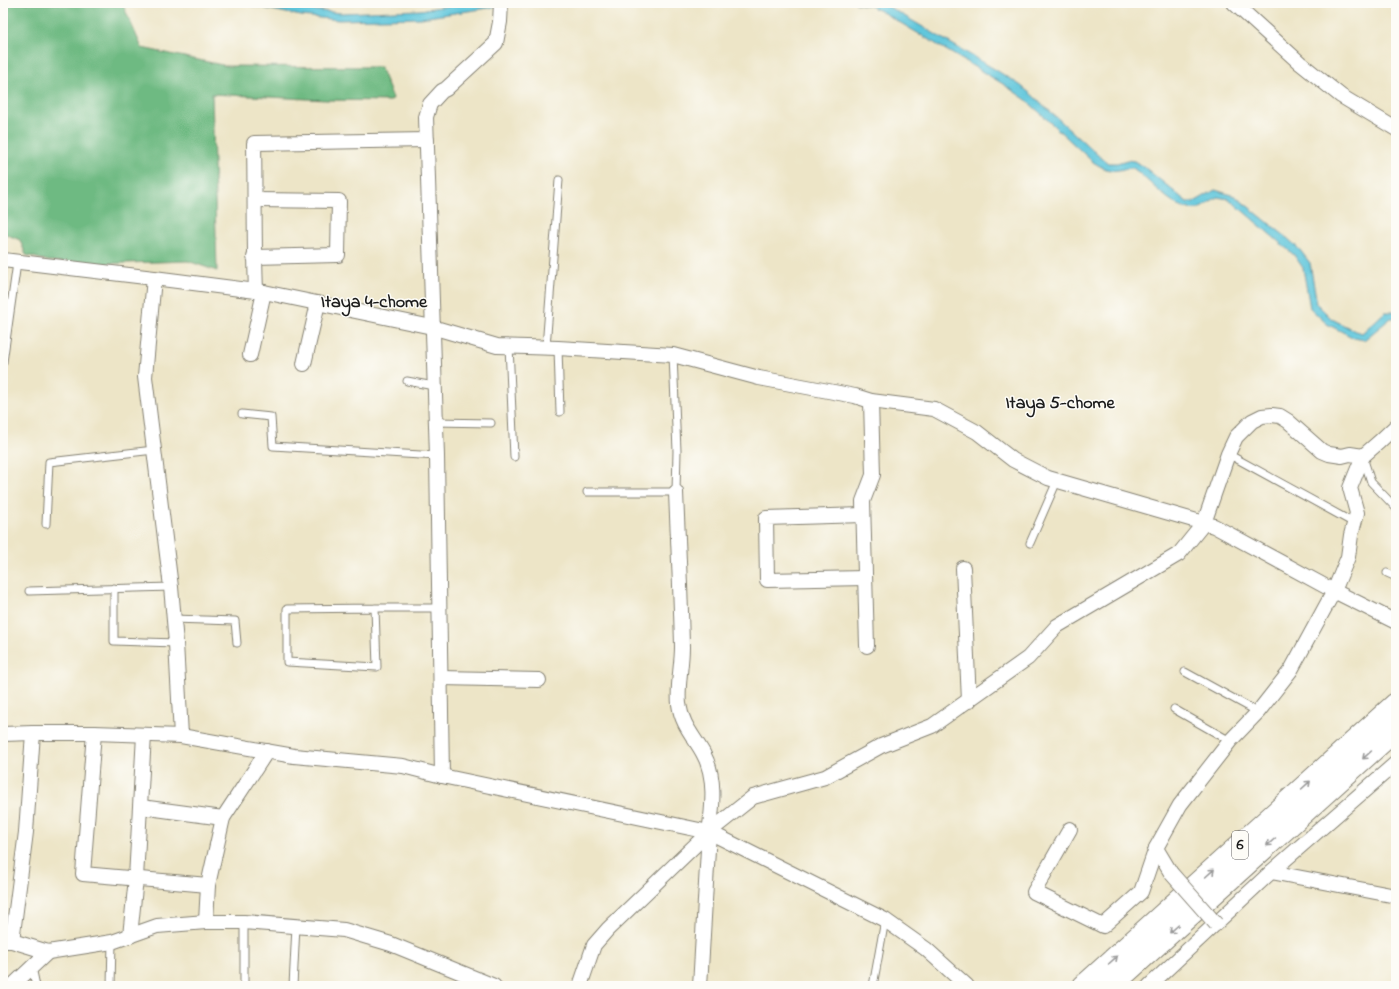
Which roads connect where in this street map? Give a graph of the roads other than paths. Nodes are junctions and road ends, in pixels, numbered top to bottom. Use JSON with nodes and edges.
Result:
{"nodes":[{"id":1,"x":1234,"y":3,"type":"edge"},
{"id":2,"x":501,"y":6,"type":"edge"},
{"id":3,"x":1396,"y":129,"type":"edge"},
{"id":4,"x":427,"y":140,"type":"junction"},
{"id":5,"x":559,"y":180,"type":"dead end"},
{"id":6,"x":255,"y":200,"type":"junction"},
{"id":7,"x":254,"y":257,"type":"junction"},
{"id":8,"x":10,"y":261,"type":"edge"},
{"id":9,"x":154,"y":278,"type":"junction"},
{"id":10,"x":260,"y":292,"type":"junction"},
{"id":11,"x":318,"y":303,"type":"junction"},
{"id":12,"x":432,"y":327,"type":"junction"},
{"id":13,"x":509,"y":346,"type":"junction"},
{"id":14,"x":552,"y":347,"type":"junction"},
{"id":15,"x":250,"y":355,"type":"dead end"},
{"id":16,"x":673,"y":356,"type":"junction"},
{"id":17,"x":3,"y":362,"type":"edge"},
{"id":18,"x":304,"y":364,"type":"dead end"},
{"id":19,"x":407,"y":381,"type":"dead end"},
{"id":20,"x":434,"y":386,"type":"junction"},
{"id":21,"x":871,"y":401,"type":"junction"},
{"id":22,"x":560,"y":412,"type":"dead end"},
{"id":23,"x":242,"y":414,"type":"dead end"},
{"id":24,"x":435,"y":422,"type":"junction"},
{"id":25,"x":491,"y":423,"type":"dead end"},
{"id":26,"x":1396,"y":426,"type":"edge"},
{"id":27,"x":154,"y":450,"type":"junction"},
{"id":28,"x":1228,"y":454,"type":"junction"},
{"id":29,"x":437,"y":456,"type":"junction"},
{"id":30,"x":1363,"y":456,"type":"junction"},
{"id":31,"x":514,"y":457,"type":"dead end"},
{"id":32,"x":1057,"y":481,"type":"junction"},
{"id":33,"x":587,"y":492,"type":"dead end"},
{"id":34,"x":676,"y":492,"type":"junction"},
{"id":35,"x":1396,"y":508,"type":"edge"},
{"id":36,"x":863,"y":515,"type":"junction"},
{"id":37,"x":1204,"y":523,"type":"junction"},
{"id":38,"x":1354,"y":523,"type":"junction"},
{"id":39,"x":46,"y":524,"type":"dead end"},
{"id":40,"x":1030,"y":542,"type":"dead end"},
{"id":41,"x":963,"y":568,"type":"dead end"},
{"id":42,"x":1387,"y":573,"type":"dead end"},
{"id":43,"x":865,"y":578,"type":"junction"},
{"id":44,"x":1396,"y":578,"type":"edge"},
{"id":45,"x":171,"y":587,"type":"junction"},
{"id":46,"x":114,"y":588,"type":"junction"},
{"id":47,"x":29,"y":591,"type":"dead end"},
{"id":48,"x":1334,"y":591,"type":"junction"},
{"id":49,"x":375,"y":608,"type":"junction"},
{"id":50,"x":439,"y":608,"type":"junction"},
{"id":51,"x":173,"y":619,"type":"junction"},
{"id":52,"x":1396,"y":622,"type":"edge"},
{"id":53,"x":176,"y":643,"type":"junction"},
{"id":54,"x":237,"y":643,"type":"dead end"},
{"id":55,"x":867,"y":646,"type":"dead end"},
{"id":56,"x":1185,"y":672,"type":"dead end"},
{"id":57,"x":441,"y":678,"type":"junction"},
{"id":58,"x":539,"y":680,"type":"dead end"},
{"id":59,"x":969,"y":701,"type":"junction"},
{"id":60,"x":1396,"y":704,"type":"edge"},
{"id":61,"x":1174,"y":709,"type":"dead end"},
{"id":62,"x":1258,"y":712,"type":"junction"},
{"id":63,"x":1396,"y":729,"type":"edge"},
{"id":64,"x":33,"y":733,"type":"junction"},
{"id":65,"x":94,"y":733,"type":"junction"},
{"id":66,"x":3,"y":734,"type":"edge"},
{"id":67,"x":144,"y":735,"type":"junction"},
{"id":68,"x":181,"y":736,"type":"junction"},
{"id":69,"x":1230,"y":741,"type":"junction"},
{"id":70,"x":267,"y":752,"type":"junction"},
{"id":71,"x":1396,"y":763,"type":"edge"},
{"id":72,"x":442,"y":776,"type":"junction"},
{"id":73,"x":141,"y":807,"type":"junction"},
{"id":74,"x":223,"y":818,"type":"junction"},
{"id":75,"x":1070,"y":829,"type":"dead end"},
{"id":76,"x":709,"y":832,"type":"junction"},
{"id":77,"x":1156,"y":848,"type":"junction"},
{"id":78,"x":1271,"y":872,"type":"junction"},
{"id":79,"x":136,"y":878,"type":"junction"},
{"id":80,"x":208,"y":885,"type":"junction"},
{"id":81,"x":1396,"y":896,"type":"edge"},
{"id":82,"x":885,"y":920,"type":"junction"},
{"id":83,"x":206,"y":922,"type":"junction"},
{"id":84,"x":244,"y":922,"type":"junction"},
{"id":85,"x":1216,"y":924,"type":"junction"},
{"id":86,"x":296,"y":926,"type":"junction"},
{"id":87,"x":130,"y":936,"type":"junction"},
{"id":88,"x":8,"y":941,"type":"edge"},
{"id":89,"x":112,"y":942,"type":"junction"},
{"id":90,"x":48,"y":952,"type":"junction"},
{"id":91,"x":32,"y":966,"type":"junction"},
{"id":92,"x":12,"y":986,"type":"edge"},
{"id":93,"x":36,"y":986,"type":"edge"},
{"id":94,"x":111,"y":986,"type":"edge"},
{"id":95,"x":244,"y":986,"type":"edge"},
{"id":96,"x":293,"y":986,"type":"edge"},
{"id":97,"x":494,"y":986,"type":"edge"},
{"id":98,"x":580,"y":986,"type":"edge"},
{"id":99,"x":700,"y":986,"type":"edge"},
{"id":100,"x":873,"y":986,"type":"edge"},
{"id":101,"x":966,"y":986,"type":"edge"},
{"id":102,"x":1084,"y":986,"type":"edge"},
{"id":103,"x":1111,"y":986,"type":"edge"},
{"id":104,"x":1150,"y":986,"type":"edge"}],
"edges":[{"from":1,"to":3,"type":"street"},
{"from":2,"to":4,"type":"street"},
{"from":4,"to":6,"type":"street"},
{"from":4,"to":12,"type":"street"},
{"from":5,"to":14,"type":"lane"},
{"from":6,"to":7,"type":"street"},
{"from":6,"to":7,"type":"street"},
{"from":7,"to":10,"type":"street"},
{"from":8,"to":9,"type":"street"},
{"from":8,"to":17,"type":"lane"},
{"from":9,"to":10,"type":"street"},
{"from":9,"to":27,"type":"street"},
{"from":10,"to":11,"type":"street"},
{"from":10,"to":15,"type":"street"},
{"from":11,"to":12,"type":"street"},
{"from":11,"to":18,"type":"street"},
{"from":12,"to":13,"type":"street"},
{"from":12,"to":20,"type":"street"},
{"from":13,"to":14,"type":"street"},
{"from":13,"to":31,"type":"lane"},
{"from":14,"to":16,"type":"street"},
{"from":14,"to":22,"type":"lane"},
{"from":16,"to":21,"type":"street"},
{"from":16,"to":34,"type":"lane"},
{"from":19,"to":20,"type":"lane"},
{"from":20,"to":24,"type":"street"},
{"from":21,"to":32,"type":"street"},
{"from":21,"to":36,"type":"street"},
{"from":23,"to":29,"type":"lane"},
{"from":24,"to":25,"type":"lane"},
{"from":24,"to":29,"type":"street"},
{"from":26,"to":30,"type":"street"},
{"from":27,"to":39,"type":"lane"},
{"from":27,"to":45,"type":"street"},
{"from":28,"to":30,"type":"street"},
{"from":28,"to":37,"type":"street"},
{"from":28,"to":38,"type":"lane"},
{"from":29,"to":50,"type":"street"},
{"from":30,"to":35,"type":"lane"},
{"from":30,"to":38,"type":"street"},
{"from":32,"to":37,"type":"street"},
{"from":32,"to":40,"type":"lane"},
{"from":33,"to":34,"type":"lane"},
{"from":34,"to":76,"type":"street"},
{"from":36,"to":43,"type":"street"},
{"from":36,"to":43,"type":"street"},
{"from":37,"to":48,"type":"street"},
{"from":37,"to":59,"type":"street"},
{"from":38,"to":48,"type":"street"},
{"from":41,"to":59,"type":"street"},
{"from":42,"to":44,"type":"lane"},
{"from":43,"to":55,"type":"street"},
{"from":45,"to":46,"type":"lane"},
{"from":45,"to":51,"type":"street"},
{"from":46,"to":47,"type":"lane"},
{"from":46,"to":53,"type":"lane"},
{"from":48,"to":52,"type":"street"},
{"from":48,"to":62,"type":"street"},
{"from":49,"to":49,"type":"lane"},
{"from":49,"to":50,"type":"lane"},
{"from":50,"to":57,"type":"street"},
{"from":51,"to":53,"type":"street"},
{"from":51,"to":54,"type":"lane"},
{"from":53,"to":68,"type":"street"},
{"from":56,"to":62,"type":"lane"},
{"from":57,"to":58,"type":"street"},
{"from":57,"to":72,"type":"street"},
{"from":59,"to":76,"type":"street"},
{"from":102,"to":60,"type":"highway","number":"6","one_way":true},
{"from":61,"to":69,"type":"lane"},
{"from":62,"to":69,"type":"street"},
{"from":63,"to":103,"type":"highway","number":"6","one_way":true},
{"from":64,"to":65,"type":"street"},
{"from":64,"to":66,"type":"street"},
{"from":64,"to":88,"type":"street"},
{"from":65,"to":67,"type":"street"},
{"from":65,"to":79,"type":"street"},
{"from":67,"to":68,"type":"street"},
{"from":67,"to":73,"type":"street"},
{"from":68,"to":70,"type":"street"},
{"from":69,"to":77,"type":"street"},
{"from":70,"to":72,"type":"street"},
{"from":70,"to":74,"type":"street"},
{"from":71,"to":78,"type":"street"},
{"from":72,"to":76,"type":"street"},
{"from":73,"to":74,"type":"street"},
{"from":73,"to":79,"type":"street"},
{"from":74,"to":80,"type":"street"},
{"from":75,"to":77,"type":"street"},
{"from":76,"to":82,"type":"street"},
{"from":76,"to":98,"type":"street"},
{"from":76,"to":99,"type":"street"},
{"from":77,"to":85,"type":"street","bridge":true},
{"from":78,"to":81,"type":"street"},
{"from":78,"to":85,"type":"street"},
{"from":79,"to":80,"type":"street"},
{"from":79,"to":87,"type":"street"},
{"from":80,"to":83,"type":"street"},
{"from":82,"to":100,"type":"lane"},
{"from":82,"to":101,"type":"street"},
{"from":83,"to":84,"type":"street"},
{"from":83,"to":87,"type":"street"},
{"from":84,"to":86,"type":"street"},
{"from":84,"to":95,"type":"lane"},
{"from":85,"to":104,"type":"street"},
{"from":86,"to":96,"type":"lane"},
{"from":86,"to":97,"type":"street"},
{"from":87,"to":89,"type":"street"},
{"from":88,"to":90,"type":"street"},
{"from":89,"to":90,"type":"street"},
{"from":89,"to":94,"type":"lane"},
{"from":90,"to":91,"type":"street"},
{"from":91,"to":92,"type":"street"},
{"from":91,"to":93,"type":"lane"}]}
